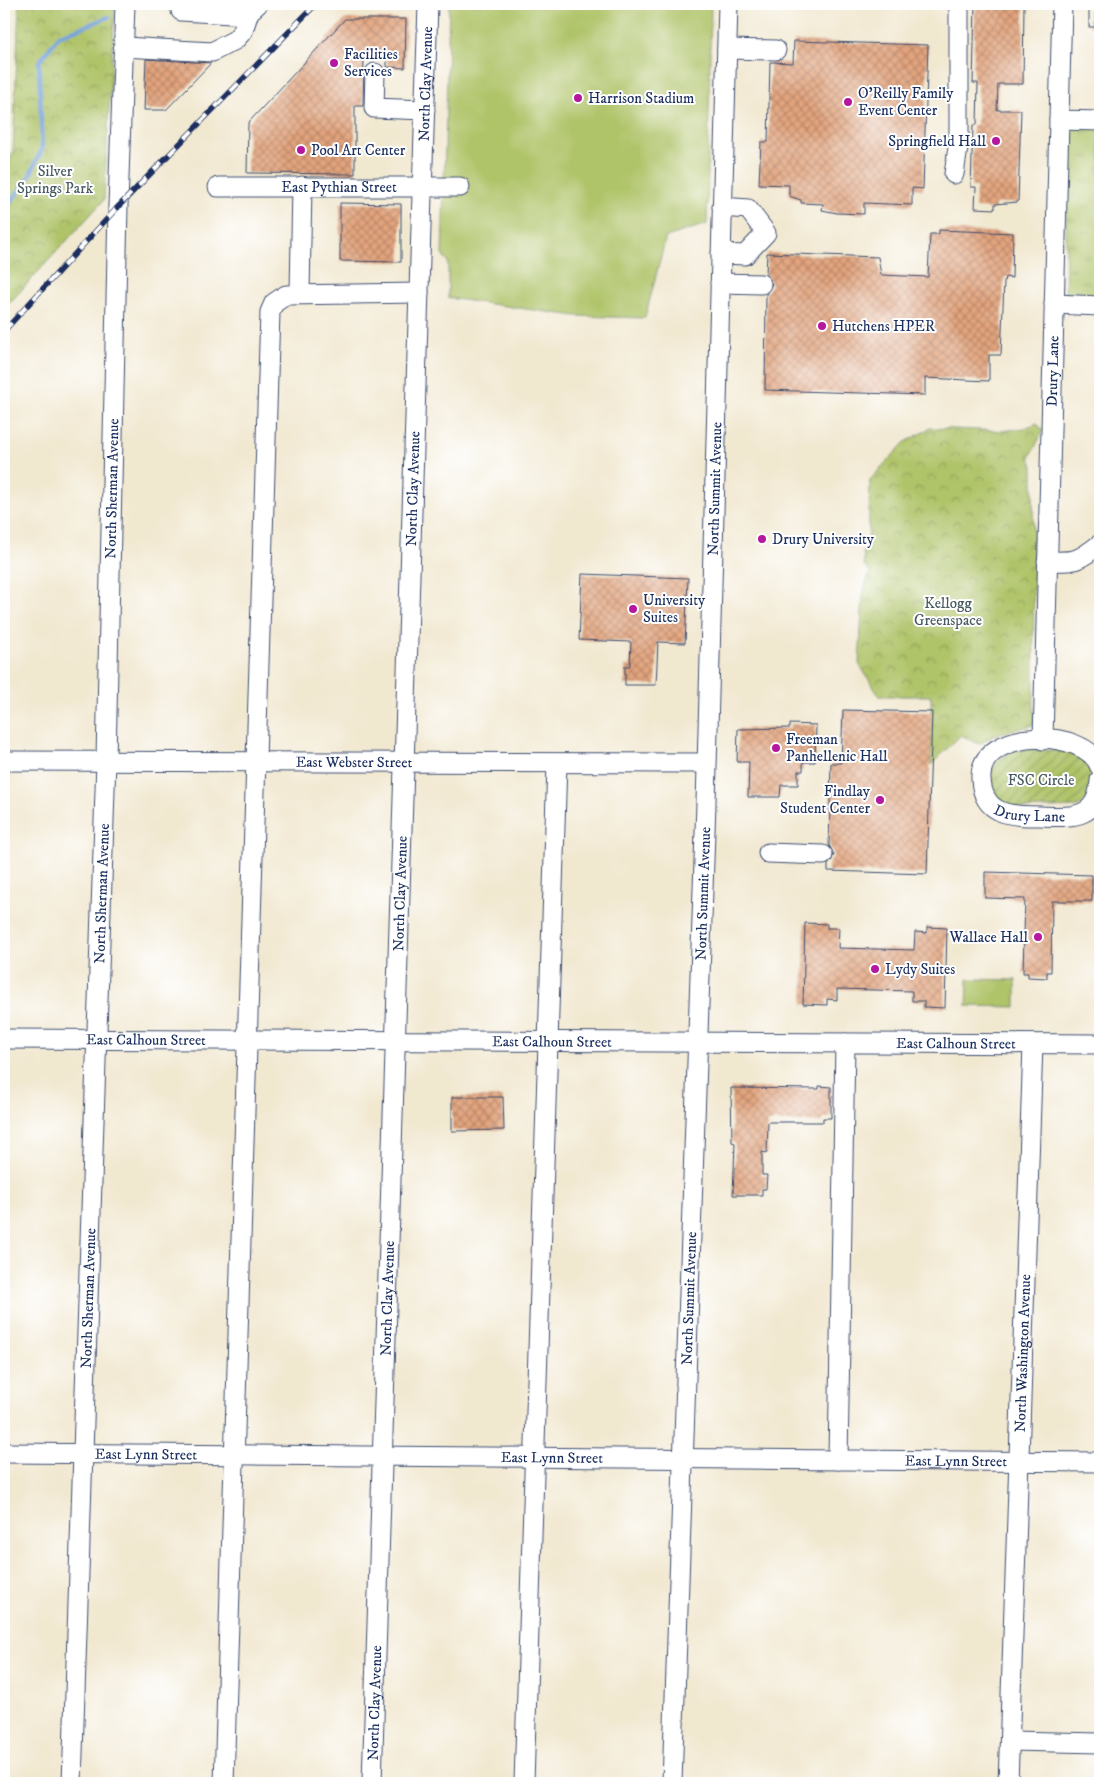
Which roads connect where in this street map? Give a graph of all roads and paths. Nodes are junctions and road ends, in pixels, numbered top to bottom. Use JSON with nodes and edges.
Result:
{"nodes":[{"id":1,"x":125,"y":4,"type":"edge"},
{"id":2,"x":182,"y":4,"type":"edge"},
{"id":3,"x":428,"y":4,"type":"edge"},
{"id":4,"x":728,"y":4,"type":"edge"},
{"id":5,"x":959,"y":4,"type":"edge"},
{"id":6,"x":1062,"y":4,"type":"edge"},
{"id":7,"x":253,"y":10,"type":"edge"},
{"id":8,"x":124,"y":47,"type":"junction"},
{"id":9,"x":727,"y":49,"type":"junction"},
{"id":10,"x":776,"y":50,"type":"dead end"},
{"id":11,"x":375,"y":73,"type":"dead end"},
{"id":12,"x":425,"y":110,"type":"junction"},
{"id":13,"x":1059,"y":120,"type":"junction"},
{"id":14,"x":1100,"y":122,"type":"edge"},
{"id":15,"x":954,"y":174,"type":"dead end"},
{"id":16,"x":302,"y":186,"type":"junction"},
{"id":17,"x":218,"y":187,"type":"dead end"},
{"id":18,"x":422,"y":187,"type":"junction"},
{"id":19,"x":460,"y":187,"type":"dead end"},
{"id":20,"x":722,"y":207,"type":"junction"},
{"id":21,"x":721,"y":254,"type":"junction"},
{"id":22,"x":720,"y":283,"type":"junction"},
{"id":23,"x":761,"y":284,"type":"dead end"},
{"id":24,"x":300,"y":293,"type":"junction"},
{"id":25,"x":419,"y":293,"type":"junction"},
{"id":26,"x":1054,"y":304,"type":"junction"},
{"id":27,"x":1100,"y":306,"type":"edge"},
{"id":28,"x":1100,"y":544,"type":"edge"},
{"id":29,"x":1046,"y":561,"type":"junction"},
{"id":30,"x":1043,"y":740,"type":"junction"},
{"id":31,"x":106,"y":760,"type":"junction"},
{"id":32,"x":4,"y":761,"type":"edge"},
{"id":33,"x":256,"y":761,"type":"junction"},
{"id":34,"x":403,"y":762,"type":"junction"},
{"id":35,"x":706,"y":763,"type":"junction"},
{"id":36,"x":557,"y":764,"type":"junction"},
{"id":37,"x":1100,"y":767,"type":"edge"},
{"id":38,"x":1100,"y":780,"type":"edge"},
{"id":39,"x":768,"y":853,"type":"dead end"},
{"id":40,"x":823,"y":855,"type":"dead end"},
{"id":41,"x":4,"y":1039,"type":"edge"},
{"id":42,"x":96,"y":1040,"type":"junction"},
{"id":43,"x":248,"y":1041,"type":"junction"},
{"id":44,"x":397,"y":1042,"type":"junction"},
{"id":45,"x":546,"y":1042,"type":"junction"},
{"id":46,"x":697,"y":1043,"type":"junction"},
{"id":47,"x":845,"y":1043,"type":"junction"},
{"id":48,"x":1032,"y":1044,"type":"junction"},
{"id":49,"x":1100,"y":1044,"type":"edge"},
{"id":50,"x":4,"y":1453,"type":"edge"},
{"id":51,"x":82,"y":1455,"type":"junction"},
{"id":52,"x":234,"y":1456,"type":"junction"},
{"id":53,"x":384,"y":1458,"type":"junction"},
{"id":54,"x":535,"y":1459,"type":"junction"},
{"id":55,"x":682,"y":1460,"type":"junction"},
{"id":56,"x":838,"y":1460,"type":"junction"},
{"id":57,"x":1019,"y":1461,"type":"junction"},
{"id":58,"x":1100,"y":1462,"type":"edge"},
{"id":59,"x":1010,"y":1741,"type":"junction"},
{"id":60,"x":1100,"y":1743,"type":"edge"},
{"id":61,"x":72,"y":1783,"type":"edge"},
{"id":62,"x":224,"y":1783,"type":"edge"},
{"id":63,"x":372,"y":1783,"type":"edge"},
{"id":64,"x":524,"y":1783,"type":"edge"},
{"id":65,"x":672,"y":1783,"type":"edge"},
{"id":66,"x":1008,"y":1783,"type":"edge"}],
"edges":[{"from":1,"to":8,"type":"street","name":"North Sherman Avenue"},
{"from":2,"to":7,"type":"street"},
{"from":3,"to":12,"type":"street","name":"North Clay Avenue"},
{"from":4,"to":9,"type":"street","name":"North Summit Avenue"},
{"from":5,"to":15,"type":"street"},
{"from":6,"to":13,"type":"street","name":"Drury Lane"},
{"from":7,"to":8,"type":"street"},
{"from":8,"to":31,"type":"street","name":"North Sherman Avenue"},
{"from":9,"to":10,"type":"street"},
{"from":9,"to":20,"type":"street","name":"North Summit Avenue"},
{"from":11,"to":12,"type":"street"},
{"from":12,"to":18,"type":"street","name":"North Clay Avenue"},
{"from":13,"to":14,"type":"street"},
{"from":13,"to":26,"type":"street","name":"Drury Lane"},
{"from":16,"to":17,"type":"street","name":"East Pythian Street"},
{"from":16,"to":18,"type":"street","name":"East Pythian Street"},
{"from":16,"to":24,"type":"street"},
{"from":18,"to":19,"type":"street","name":"East Pythian Street"},
{"from":18,"to":25,"type":"street","name":"North Clay Avenue"},
{"from":20,"to":21,"type":"street","name":"North Summit Avenue"},
{"from":20,"to":21,"type":"street"},
{"from":21,"to":22,"type":"street","name":"North Summit Avenue"},
{"from":22,"to":23,"type":"street"},
{"from":22,"to":35,"type":"street","name":"North Summit Avenue"},
{"from":24,"to":25,"type":"street"},
{"from":24,"to":33,"type":"street"},
{"from":25,"to":34,"type":"street","name":"North Clay Avenue"},
{"from":26,"to":27,"type":"street"},
{"from":26,"to":29,"type":"street","name":"Drury Lane"},
{"from":28,"to":29,"type":"street"},
{"from":29,"to":30,"type":"street","name":"Drury Lane"},
{"from":30,"to":37,"type":"street","name":"Drury Lane"},
{"from":30,"to":38,"type":"street","name":"Drury Lane"},
{"from":31,"to":32,"type":"street","name":"East Webster Street"},
{"from":31,"to":33,"type":"street","name":"East Webster Street"},
{"from":31,"to":42,"type":"street","name":"North Sherman Avenue"},
{"from":33,"to":34,"type":"street","name":"East Webster Street"},
{"from":33,"to":43,"type":"street"},
{"from":34,"to":36,"type":"street","name":"East Webster Street"},
{"from":34,"to":44,"type":"street","name":"North Clay Avenue"},
{"from":35,"to":36,"type":"street","name":"East Webster Street"},
{"from":35,"to":46,"type":"street","name":"North Summit Avenue"},
{"from":36,"to":45,"type":"street"},
{"from":39,"to":40,"type":"street"},
{"from":41,"to":42,"type":"street","name":"East Calhoun Street"},
{"from":42,"to":43,"type":"street","name":"East Calhoun Street"},
{"from":42,"to":51,"type":"street","name":"North Sherman Avenue"},
{"from":43,"to":44,"type":"street","name":"East Calhoun Street"},
{"from":43,"to":52,"type":"street"},
{"from":44,"to":45,"type":"street","name":"East Calhoun Street"},
{"from":44,"to":53,"type":"street","name":"North Clay Avenue"},
{"from":45,"to":46,"type":"street","name":"East Calhoun Street"},
{"from":45,"to":54,"type":"street"},
{"from":46,"to":47,"type":"street","name":"East Calhoun Street"},
{"from":46,"to":55,"type":"street","name":"North Summit Avenue"},
{"from":47,"to":48,"type":"street","name":"East Calhoun Street"},
{"from":47,"to":56,"type":"street"},
{"from":48,"to":49,"type":"street","name":"East Calhoun Street"},
{"from":48,"to":57,"type":"street","name":"North Washington Avenue"},
{"from":50,"to":51,"type":"street","name":"East Lynn Street"},
{"from":51,"to":52,"type":"street","name":"East Lynn Street"},
{"from":51,"to":61,"type":"street","name":"North Sherman Avenue"},
{"from":52,"to":53,"type":"street","name":"East Lynn Street"},
{"from":52,"to":62,"type":"street"},
{"from":53,"to":54,"type":"street","name":"East Lynn Street"},
{"from":53,"to":63,"type":"street","name":"North Clay Avenue"},
{"from":54,"to":55,"type":"street","name":"East Lynn Street"},
{"from":54,"to":64,"type":"street"},
{"from":55,"to":56,"type":"street","name":"East Lynn Street"},
{"from":55,"to":65,"type":"street","name":"North Summit Avenue"},
{"from":56,"to":57,"type":"street","name":"East Lynn Street"},
{"from":57,"to":58,"type":"street","name":"East Lynn Street"},
{"from":57,"to":59,"type":"street","name":"North Washington Avenue"},
{"from":59,"to":60,"type":"street"},
{"from":59,"to":66,"type":"street","name":"North Washington Avenue"}]}
